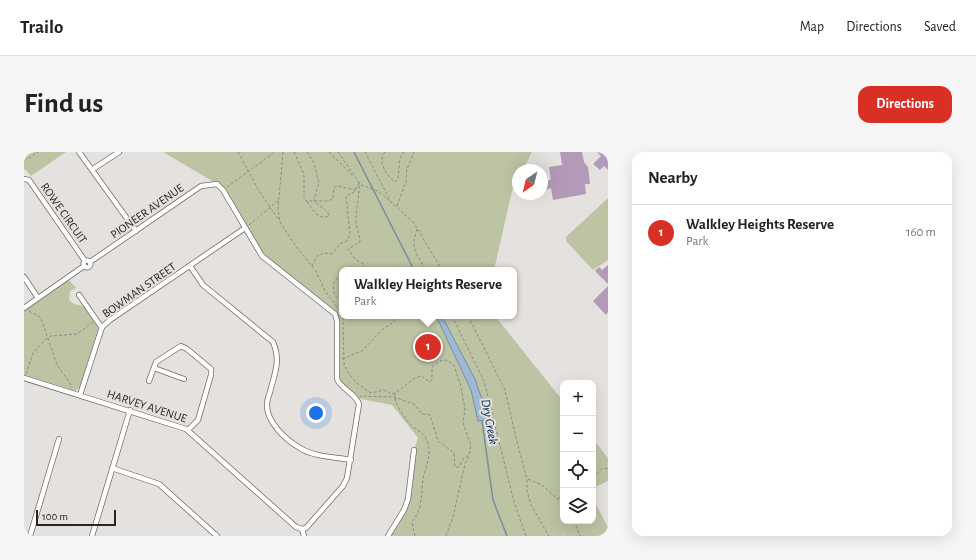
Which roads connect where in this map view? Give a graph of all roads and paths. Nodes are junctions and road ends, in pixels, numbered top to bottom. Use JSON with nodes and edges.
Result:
{"nodes":[{"id":1,"x":38,"y":152,"type":"edge"},
{"id":2,"x":79,"y":152,"type":"edge"},
{"id":3,"x":119,"y":152,"type":"edge"},
{"id":4,"x":238,"y":152,"type":"edge"},
{"id":5,"x":275,"y":152,"type":"edge"},
{"id":6,"x":283,"y":152,"type":"edge"},
{"id":7,"x":294,"y":152,"type":"edge"},
{"id":8,"x":307,"y":152,"type":"edge"},
{"id":9,"x":328,"y":152,"type":"edge"},
{"id":10,"x":338,"y":152,"type":"edge"},
{"id":11,"x":365,"y":152,"type":"edge"},
{"id":12,"x":385,"y":152,"type":"edge"},
{"id":13,"x":404,"y":152,"type":"edge"},
{"id":14,"x":414,"y":152,"type":"edge"},
{"id":15,"x":24,"y":161,"type":"edge"},
{"id":16,"x":94,"y":169,"type":"junction"},
{"id":17,"x":248,"y":171,"type":"junction"},
{"id":18,"x":24,"y":179,"type":"edge"},
{"id":19,"x":356,"y":180,"type":"junction"},
{"id":20,"x":359,"y":183,"type":"junction"},
{"id":21,"x":357,"y":189,"type":"junction"},
{"id":22,"x":223,"y":190,"type":"junction"},
{"id":23,"x":279,"y":200,"type":"junction"},
{"id":24,"x":306,"y":201,"type":"junction"},
{"id":25,"x":315,"y":202,"type":"junction"},
{"id":26,"x":391,"y":202,"type":"junction"},
{"id":27,"x":270,"y":206,"type":"junction"},
{"id":28,"x":397,"y":206,"type":"junction"},
{"id":29,"x":280,"y":222,"type":"junction"},
{"id":30,"x":245,"y":228,"type":"junction"},
{"id":31,"x":417,"y":229,"type":"junction"},
{"id":32,"x":136,"y":230,"type":"junction"},
{"id":33,"x":86,"y":263,"type":"junction"},
{"id":34,"x":190,"y":266,"type":"junction"},
{"id":35,"x":363,"y":267,"type":"edge"},
{"id":36,"x":424,"y":267,"type":"edge"},
{"id":37,"x":440,"y":267,"type":"edge"},
{"id":38,"x":24,"y":277,"type":"edge"},
{"id":39,"x":339,"y":277,"type":"edge"},
{"id":40,"x":79,"y":295,"type":"dead end"},
{"id":41,"x":38,"y":298,"type":"junction"},
{"id":42,"x":339,"y":299,"type":"edge"},
{"id":43,"x":26,"y":309,"type":"edge"},
{"id":44,"x":396,"y":319,"type":"edge"},
{"id":45,"x":453,"y":319,"type":"edge"},
{"id":46,"x":470,"y":319,"type":"edge"},
{"id":47,"x":96,"y":320,"type":"junction"},
{"id":48,"x":102,"y":328,"type":"junction"},
{"id":49,"x":48,"y":338,"type":"junction"},
{"id":50,"x":341,"y":360,"type":"dead end"},
{"id":51,"x":154,"y":368,"type":"junction"},
{"id":52,"x":350,"y":376,"type":"dead end"},
{"id":53,"x":24,"y":378,"type":"edge"},
{"id":54,"x":184,"y":379,"type":"dead end"},
{"id":55,"x":149,"y":381,"type":"dead end"},
{"id":56,"x":72,"y":392,"type":"junction"},
{"id":57,"x":356,"y":394,"type":"dead end"},
{"id":58,"x":80,"y":395,"type":"junction"},
{"id":59,"x":130,"y":410,"type":"junction"},
{"id":60,"x":188,"y":430,"type":"junction"},
{"id":61,"x":59,"y":438,"type":"dead end"},
{"id":62,"x":414,"y":450,"type":"dead end"},
{"id":63,"x":470,"y":455,"type":"junction"},
{"id":64,"x":351,"y":460,"type":"junction"},
{"id":65,"x":112,"y":468,"type":"junction"},
{"id":66,"x":608,"y":469,"type":"edge"},
{"id":67,"x":596,"y":474,"type":"edge"},
{"id":68,"x":527,"y":479,"type":"junction"},
{"id":69,"x":558,"y":498,"type":"joint"},
{"id":70,"x":560,"y":500,"type":"edge"},
{"id":71,"x":575,"y":524,"type":"edge"},
{"id":72,"x":302,"y":529,"type":"junction"},
{"id":73,"x":30,"y":536,"type":"edge"},
{"id":74,"x":92,"y":536,"type":"edge"},
{"id":75,"x":217,"y":536,"type":"edge"},
{"id":76,"x":304,"y":536,"type":"edge"},
{"id":77,"x":388,"y":536,"type":"edge"},
{"id":78,"x":446,"y":536,"type":"edge"},
{"id":79,"x":526,"y":536,"type":"edge"},
{"id":80,"x":549,"y":536,"type":"edge"},
{"id":81,"x":580,"y":536,"type":"edge"}],
"edges":[{"from":1,"to":15,"type":"path"},
{"from":2,"to":16,"type":"street"},
{"from":3,"to":16,"type":"street"},
{"from":4,"to":17,"type":"path"},
{"from":5,"to":17,"type":"path"},
{"from":6,"to":23,"type":"path"},
{"from":7,"to":24,"type":"path"},
{"from":8,"to":25,"type":"path"},
{"from":9,"to":19,"type":"path"},
{"from":10,"to":19,"type":"path"},
{"from":11,"to":26,"type":"path"},
{"from":12,"to":13,"type":"path"},
{"from":14,"to":28,"type":"path"},
{"from":16,"to":32,"type":"street"},
{"from":17,"to":22,"type":"path"},
{"from":17,"to":27,"type":"path"},
{"from":18,"to":33,"type":"street","name":"ROWE CIRCUIT"},
{"from":19,"to":20,"type":"path"},
{"from":20,"to":21,"type":"path"},
{"from":20,"to":26,"type":"path"},
{"from":20,"to":35,"type":"path"},
{"from":21,"to":25,"type":"path"},
{"from":21,"to":29,"type":"path"},
{"from":22,"to":30,"type":"street"},
{"from":22,"to":32,"type":"street","name":"PIONEER AVENUE"},
{"from":23,"to":27,"type":"path"},
{"from":23,"to":29,"type":"path"},
{"from":24,"to":25,"type":"path"},
{"from":24,"to":25,"type":"path"},
{"from":26,"to":28,"type":"path"},
{"from":27,"to":29,"type":"path"},
{"from":27,"to":30,"type":"path"},
{"from":28,"to":31,"type":"path"},
{"from":30,"to":34,"type":"street","name":"BOWMAN STREET"},
{"from":30,"to":64,"type":"street"},
{"from":31,"to":36,"type":"path"},
{"from":31,"to":37,"type":"path"},
{"from":32,"to":33,"type":"street","name":"PIONEER AVENUE"},
{"from":33,"to":41,"type":"street","name":"PIONEER AVENUE"},
{"from":34,"to":48,"type":"street","name":"BOWMAN STREET"},
{"from":34,"to":64,"type":"street"},
{"from":38,"to":41,"type":"street"},
{"from":39,"to":42,"type":"path"},
{"from":40,"to":47,"type":"street"},
{"from":41,"to":43,"type":"street","name":"PIONEER AVENUE"},
{"from":43,"to":49,"type":"path"},
{"from":44,"to":50,"type":"path"},
{"from":45,"to":79,"type":"path"},
{"from":46,"to":68,"type":"path"},
{"from":47,"to":48,"type":"street"},
{"from":47,"to":49,"type":"path"},
{"from":48,"to":58,"type":"street","name":"BOWMAN STREET"},
{"from":49,"to":53,"type":"path"},
{"from":49,"to":56,"type":"path"},
{"from":51,"to":54,"type":"street"},
{"from":51,"to":55,"type":"street"},
{"from":51,"to":60,"type":"street"},
{"from":52,"to":63,"type":"path"},
{"from":53,"to":56,"type":"street","name":"HARVEY AVENUE"},
{"from":56,"to":58,"type":"street","name":"HARVEY AVENUE"},
{"from":57,"to":63,"type":"path"},
{"from":58,"to":59,"type":"street","name":"HARVEY AVENUE"},
{"from":59,"to":60,"type":"street","name":"HARVEY AVENUE"},
{"from":59,"to":65,"type":"street"},
{"from":60,"to":72,"type":"street","name":"HARVEY AVENUE"},
{"from":61,"to":73,"type":"street"},
{"from":62,"to":77,"type":"street"},
{"from":63,"to":78,"type":"path"},
{"from":64,"to":72,"type":"street"},
{"from":65,"to":74,"type":"street"},
{"from":65,"to":75,"type":"street"},
{"from":66,"to":67,"type":"path"},
{"from":68,"to":69,"type":"path"},
{"from":68,"to":80,"type":"path"},
{"from":69,"to":70,"type":"path"},
{"from":71,"to":81,"type":"path"},
{"from":72,"to":76,"type":"street"}]}
